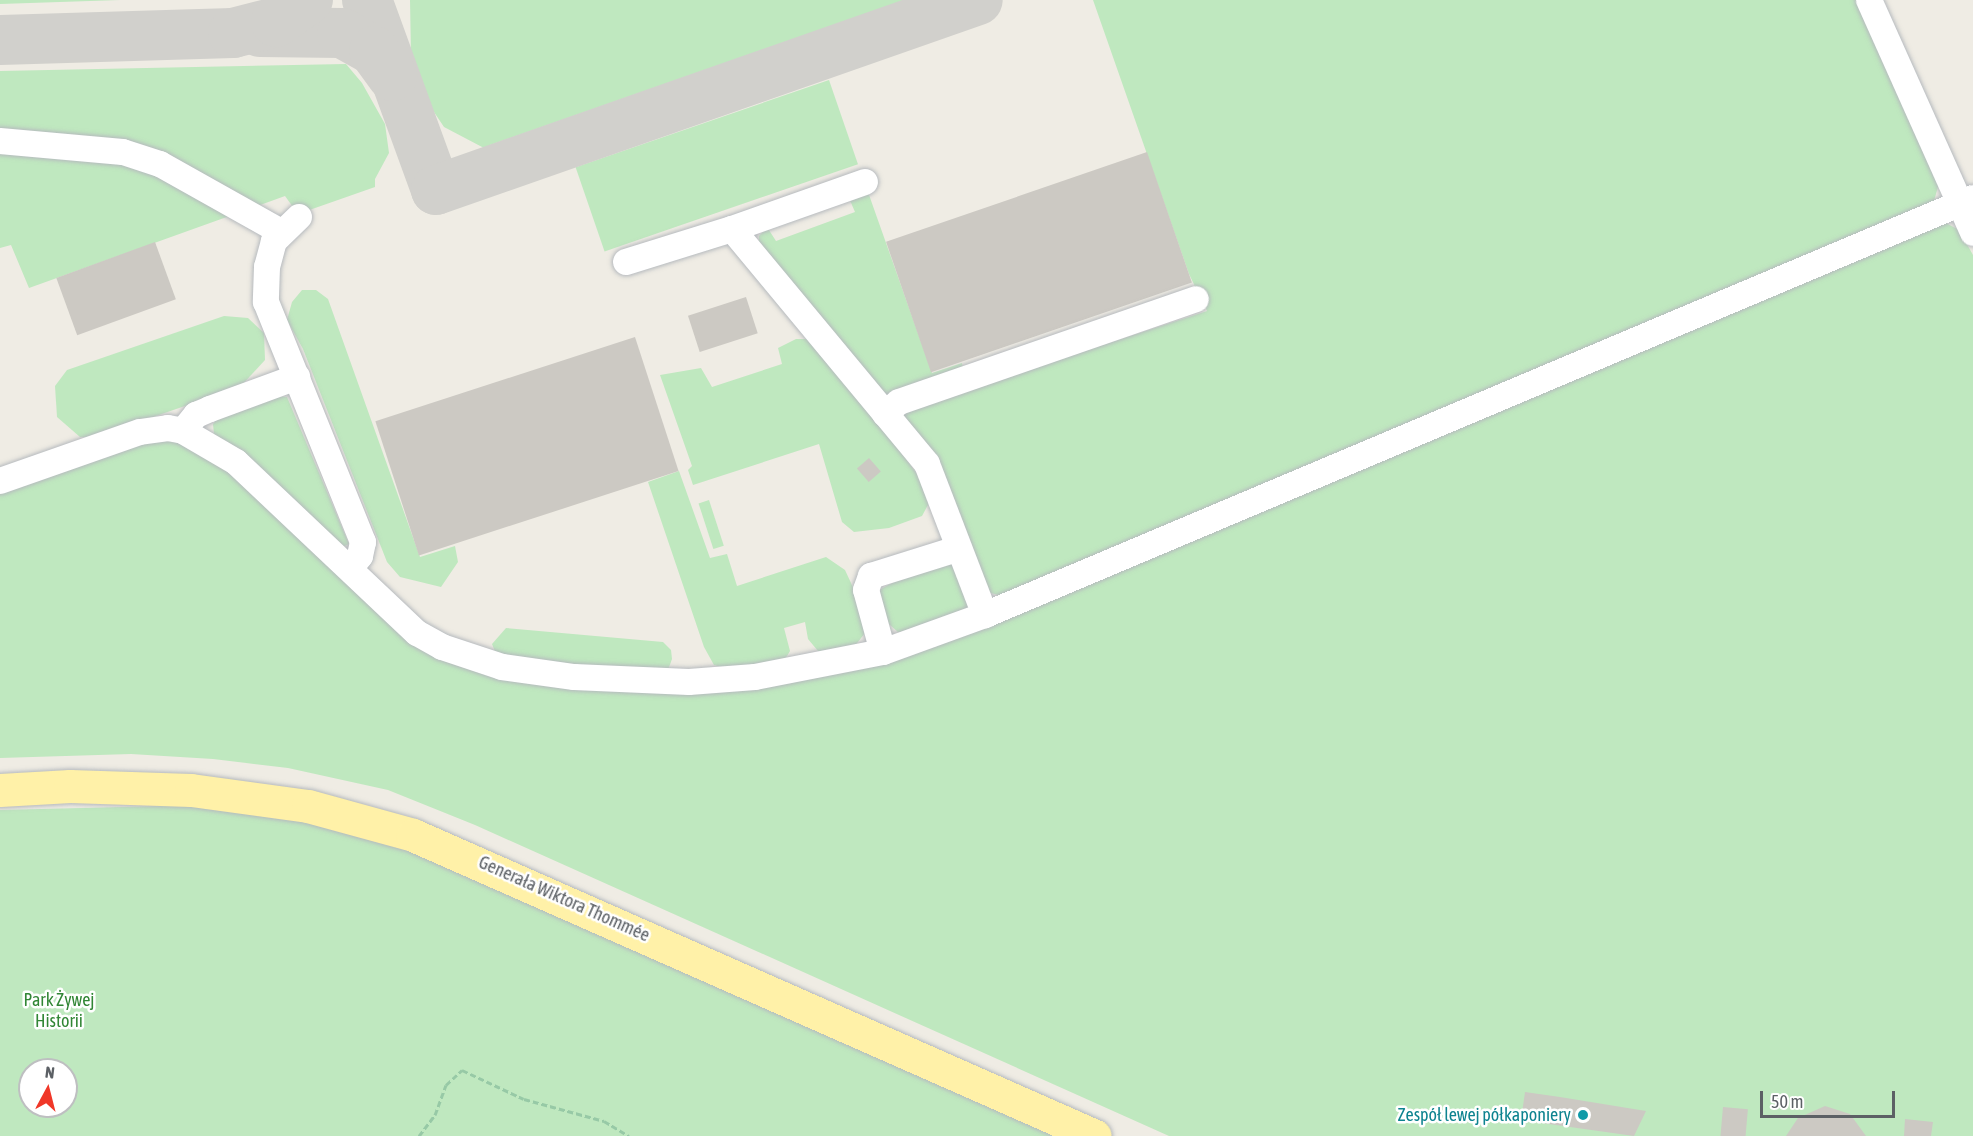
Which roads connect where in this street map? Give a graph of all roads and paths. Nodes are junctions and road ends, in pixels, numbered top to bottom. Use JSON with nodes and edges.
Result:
{"nodes":[{"id":1,"x":1869,"y":0,"type":"edge"},
{"id":2,"x":0,"y":141,"type":"edge"},
{"id":3,"x":865,"y":182,"type":"dead end"},
{"id":4,"x":1966,"y":201,"type":"edge"},
{"id":5,"x":732,"y":229,"type":"junction"},
{"id":6,"x":1973,"y":233,"type":"edge"},
{"id":7,"x":626,"y":262,"type":"dead end"},
{"id":8,"x":1196,"y":299,"type":"dead end"},
{"id":9,"x":297,"y":377,"type":"junction"},
{"id":10,"x":885,"y":414,"type":"junction"},
{"id":11,"x":183,"y":431,"type":"junction"},
{"id":12,"x":0,"y":481,"type":"edge"},
{"id":13,"x":957,"y":549,"type":"junction"},
{"id":14,"x":350,"y":569,"type":"junction"},
{"id":15,"x":985,"y":615,"type":"junction"},
{"id":16,"x":883,"y":652,"type":"junction"},
{"id":17,"x":0,"y":790,"type":"edge"},
{"id":18,"x":419,"y":1136,"type":"edge"},
{"id":19,"x":628,"y":1136,"type":"edge"},
{"id":20,"x":1095,"y":1136,"type":"edge"}],
"edges":[{"from":1,"to":4,"type":"lane"},
{"from":2,"to":9,"type":"lane"},
{"from":3,"to":5,"type":"lane"},
{"from":4,"to":6,"type":"lane"},
{"from":4,"to":15,"type":"lane"},
{"from":5,"to":7,"type":"lane"},
{"from":5,"to":10,"type":"lane"},
{"from":8,"to":10,"type":"lane"},
{"from":9,"to":11,"type":"lane"},
{"from":9,"to":14,"type":"lane"},
{"from":10,"to":13,"type":"lane"},
{"from":11,"to":12,"type":"lane"},
{"from":11,"to":14,"type":"lane"},
{"from":13,"to":15,"type":"lane"},
{"from":13,"to":16,"type":"lane"},
{"from":14,"to":16,"type":"lane"},
{"from":15,"to":16,"type":"lane"},
{"from":17,"to":20,"type":"main road","name":"Generała Wiktora Thommée"},
{"from":18,"to":19,"type":"path"}]}
